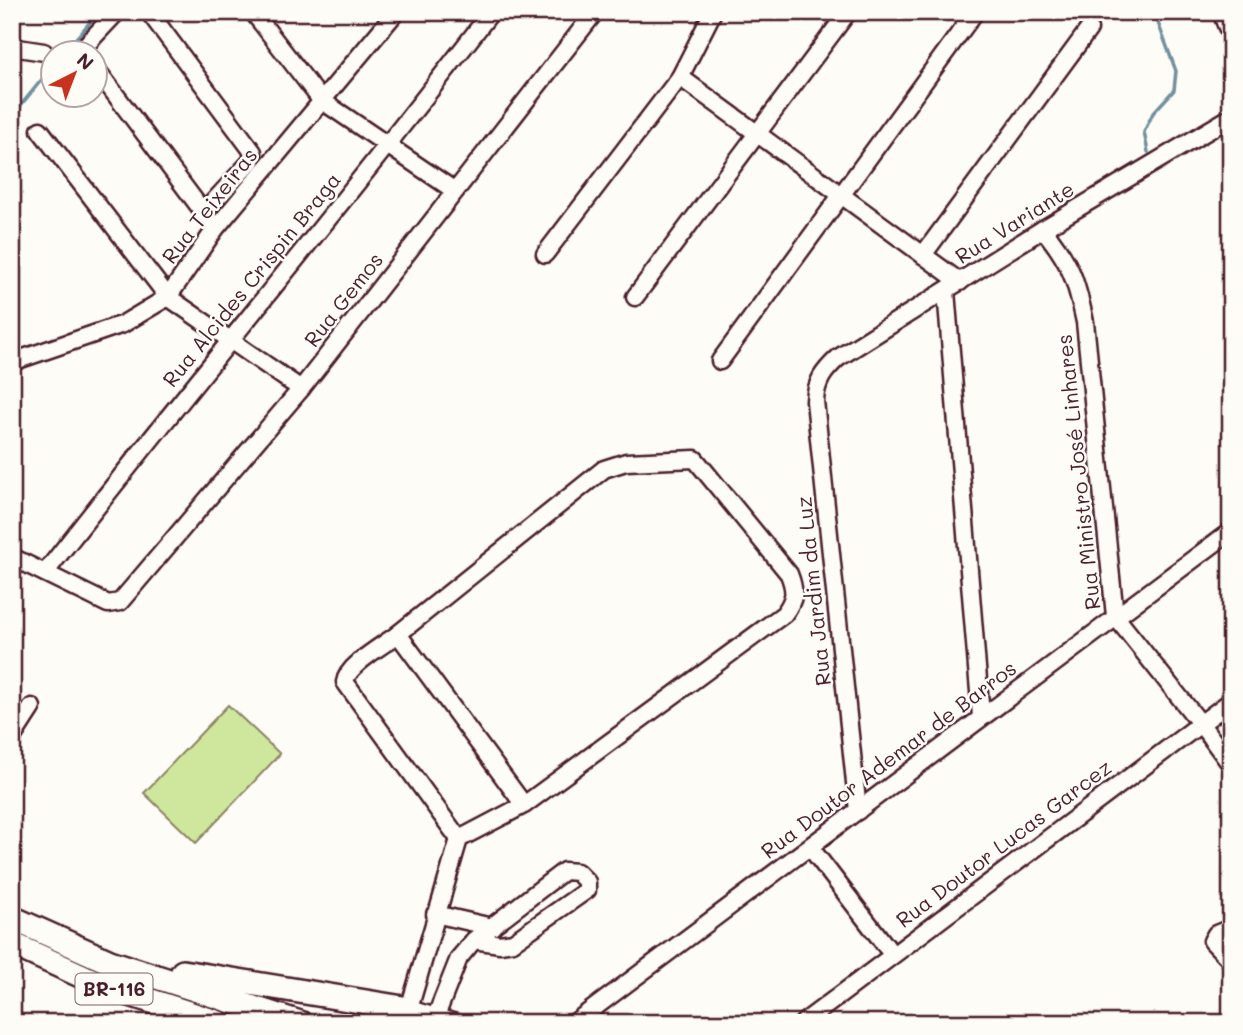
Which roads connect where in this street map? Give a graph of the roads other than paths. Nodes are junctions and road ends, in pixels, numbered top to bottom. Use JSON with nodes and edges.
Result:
{"nodes":[{"id":1,"x":117,"y":12,"type":"edge"},
{"id":2,"x":149,"y":12,"type":"edge"},
{"id":3,"x":253,"y":12,"type":"edge"},
{"id":4,"x":396,"y":12,"type":"edge"},
{"id":5,"x":491,"y":12,"type":"edge"},
{"id":6,"x":595,"y":12,"type":"edge"},
{"id":7,"x":713,"y":12,"type":"edge"},
{"id":8,"x":848,"y":12,"type":"edge"},
{"id":9,"x":975,"y":12,"type":"edge"},
{"id":10,"x":1221,"y":12,"type":"edge"},
{"id":11,"x":1089,"y":29,"type":"dead end"},
{"id":12,"x":1231,"y":37,"type":"edge"},
{"id":13,"x":95,"y":38,"type":"edge"},
{"id":14,"x":12,"y":47,"type":"edge"},
{"id":15,"x":38,"y":51,"type":"edge"},
{"id":16,"x":680,"y":78,"type":"junction"},
{"id":17,"x":108,"y":85,"type":"edge"},
{"id":18,"x":321,"y":100,"type":"junction"},
{"id":19,"x":1231,"y":117,"type":"edge"},
{"id":20,"x":40,"y":130,"type":"dead end"},
{"id":21,"x":757,"y":134,"type":"junction"},
{"id":22,"x":390,"y":144,"type":"junction"},
{"id":23,"x":455,"y":191,"type":"junction"},
{"id":24,"x":842,"y":196,"type":"junction"},
{"id":25,"x":203,"y":213,"type":"junction"},
{"id":26,"x":216,"y":228,"type":"junction"},
{"id":27,"x":1043,"y":229,"type":"junction"},
{"id":28,"x":545,"y":254,"type":"dead end"},
{"id":29,"x":923,"y":255,"type":"junction"},
{"id":30,"x":960,"y":282,"type":"junction"},
{"id":31,"x":946,"y":291,"type":"junction"},
{"id":32,"x":168,"y":296,"type":"junction"},
{"id":33,"x":635,"y":297,"type":"dead end"},
{"id":34,"x":230,"y":341,"type":"junction"},
{"id":35,"x":720,"y":361,"type":"dead end"},
{"id":36,"x":12,"y":362,"type":"edge"},
{"id":37,"x":825,"y":369,"type":"joint"},
{"id":38,"x":301,"y":389,"type":"junction"},
{"id":39,"x":1231,"y":531,"type":"edge"},
{"id":40,"x":12,"y":557,"type":"edge"},
{"id":41,"x":45,"y":573,"type":"junction"},
{"id":42,"x":1115,"y":617,"type":"junction"},
{"id":43,"x":398,"y":634,"type":"junction"},
{"id":44,"x":1231,"y":701,"type":"edge"},
{"id":45,"x":32,"y":707,"type":"dead end"},
{"id":46,"x":981,"y":716,"type":"junction"},
{"id":47,"x":1200,"y":723,"type":"junction"},
{"id":48,"x":12,"y":738,"type":"edge"},
{"id":49,"x":1231,"y":765,"type":"edge"},
{"id":50,"x":524,"y":805,"type":"junction"},
{"id":51,"x":858,"y":811,"type":"junction"},
{"id":52,"x":459,"y":839,"type":"junction"},
{"id":53,"x":810,"y":846,"type":"junction"},
{"id":54,"x":435,"y":914,"type":"junction"},
{"id":55,"x":12,"y":918,"type":"edge"},
{"id":56,"x":492,"y":926,"type":"junction"},
{"id":57,"x":1231,"y":928,"type":"edge"},
{"id":58,"x":474,"y":940,"type":"junction"},
{"id":59,"x":12,"y":944,"type":"edge"},
{"id":60,"x":892,"y":954,"type":"junction"},
{"id":61,"x":1231,"y":961,"type":"edge"},
{"id":62,"x":110,"y":962,"type":"junction"},
{"id":63,"x":409,"y":1009,"type":"junction"},
{"id":64,"x":436,"y":1016,"type":"junction"},
{"id":65,"x":219,"y":1023,"type":"edge"},
{"id":66,"x":300,"y":1023,"type":"edge"},
{"id":67,"x":456,"y":1023,"type":"edge"},
{"id":68,"x":574,"y":1023,"type":"edge"},
{"id":69,"x":803,"y":1023,"type":"edge"}],
"edges":[{"from":1,"to":13,"type":"street"},
{"from":2,"to":25,"type":"street"},
{"from":3,"to":18,"type":"street"},
{"from":4,"to":18,"type":"street","name":"Rua Teixeiras"},
{"from":5,"to":22,"type":"street","name":"Rua Alcides Crispin Braga"},
{"from":6,"to":23,"type":"street","name":"Rua Gemos"},
{"from":7,"to":16,"type":"street"},
{"from":8,"to":21,"type":"street"},
{"from":9,"to":24,"type":"street"},
{"from":10,"to":12,"type":"street"},
{"from":11,"to":29,"type":"street"},
{"from":14,"to":15,"type":"street"},
{"from":16,"to":21,"type":"street"},
{"from":16,"to":28,"type":"street"},
{"from":17,"to":25,"type":"street"},
{"from":18,"to":22,"type":"street"},
{"from":18,"to":26,"type":"street","name":"Rua Teixeiras"},
{"from":19,"to":27,"type":"street","name":"Rua Variante"},
{"from":20,"to":32,"type":"street"},
{"from":21,"to":24,"type":"street"},
{"from":21,"to":33,"type":"street"},
{"from":22,"to":23,"type":"street"},
{"from":22,"to":34,"type":"street","name":"Rua Alcides Crispin Braga"},
{"from":23,"to":38,"type":"street","name":"Rua Gemos"},
{"from":24,"to":29,"type":"street"},
{"from":24,"to":35,"type":"street"},
{"from":25,"to":26,"type":"street"},
{"from":26,"to":32,"type":"street","name":"Rua Teixeiras"},
{"from":27,"to":30,"type":"street","name":"Rua Variante"},
{"from":27,"to":42,"type":"street","name":"Rua Ministro José Linhares"},
{"from":29,"to":30,"type":"street"},
{"from":30,"to":31,"type":"street","name":"Rua Variante"},
{"from":31,"to":37,"type":"street","name":"Rua Variante"},
{"from":31,"to":46,"type":"street"},
{"from":32,"to":34,"type":"street"},
{"from":32,"to":36,"type":"street","name":"Rua Teixeiras"},
{"from":34,"to":38,"type":"street"},
{"from":34,"to":41,"type":"street","name":"Rua Alcides Crispin Braga"},
{"from":37,"to":51,"type":"street","name":"Rua Jardim da Luz"},
{"from":38,"to":41,"type":"street","name":"Rua Gemos"},
{"from":39,"to":42,"type":"street","name":"Rua Doutor Ademar de Barros"},
{"from":40,"to":41,"type":"street"},
{"from":42,"to":46,"type":"street","name":"Rua Doutor Ademar de Barros"},
{"from":42,"to":47,"type":"street","name":"Rua Ministro José Linhares"},
{"from":43,"to":50,"type":"street"},
{"from":43,"to":50,"type":"street"},
{"from":43,"to":52,"type":"street"},
{"from":44,"to":47,"type":"street","name":"Rua Doutor Lucas Garcez"},
{"from":45,"to":48,"type":"street"},
{"from":46,"to":51,"type":"street","name":"Rua Doutor Ademar de Barros"},
{"from":47,"to":49,"type":"street","name":"Rua Ministro José Linhares"},
{"from":47,"to":60,"type":"street","name":"Rua Doutor Lucas Garcez"},
{"from":50,"to":52,"type":"street"},
{"from":51,"to":53,"type":"street","name":"Rua Doutor Ademar de Barros"},
{"from":52,"to":54,"type":"street"},
{"from":53,"to":60,"type":"street"},
{"from":53,"to":68,"type":"street","name":"Rua Doutor Ademar de Barros"},
{"from":54,"to":56,"type":"street"},
{"from":54,"to":63,"type":"street"},
{"from":55,"to":62,"type":"highway","number":"BR-116"},
{"from":56,"to":58,"type":"street"},
{"from":56,"to":58,"type":"street"},
{"from":57,"to":61,"type":"street"},
{"from":58,"to":64,"type":"street"},
{"from":59,"to":65,"type":"highway","number":"BR-116"},
{"from":60,"to":69,"type":"street","name":"Rua Doutor Lucas Garcez"},
{"from":62,"to":63,"type":"highway"},
{"from":62,"to":66,"type":"highway","number":"BR-116"},
{"from":63,"to":64,"type":"street"},
{"from":64,"to":67,"type":"street"}]}
